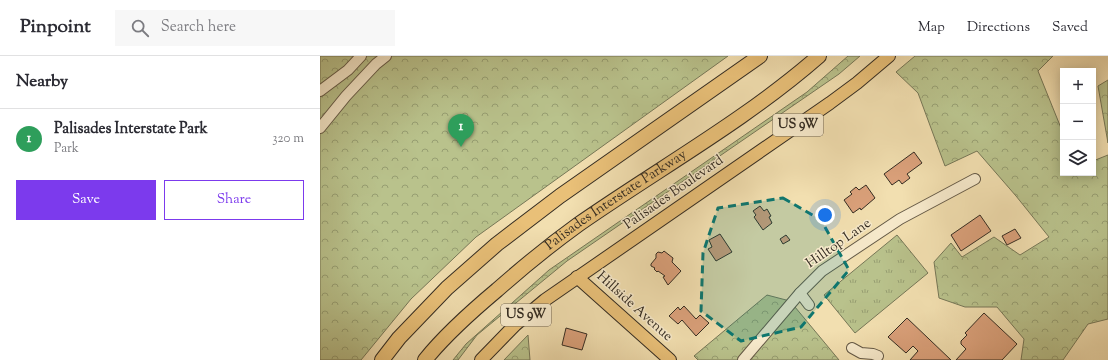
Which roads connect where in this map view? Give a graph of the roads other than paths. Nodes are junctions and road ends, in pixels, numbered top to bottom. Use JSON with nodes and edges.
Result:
{"nodes":[{"id":1,"x":361,"y":56,"type":"edge"},
{"id":2,"x":386,"y":56,"type":"edge"},
{"id":3,"x":760,"y":56,"type":"edge"},
{"id":4,"x":819,"y":56,"type":"edge"},
{"id":5,"x":889,"y":56,"type":"edge"},
{"id":6,"x":320,"y":91,"type":"edge"},
{"id":7,"x":320,"y":128,"type":"edge"},
{"id":8,"x":975,"y":180,"type":"dead end"},
{"id":9,"x":577,"y":277,"type":"junction"},
{"id":10,"x":800,"y":294,"type":"junction"},
{"id":11,"x":809,"y":305,"type":"dead end"},
{"id":12,"x":856,"y":353,"type":"edge"},
{"id":13,"x":878,"y":356,"type":"dead end"},
{"id":14,"x":382,"y":360,"type":"edge"},
{"id":15,"x":425,"y":360,"type":"edge"},
{"id":16,"x":481,"y":360,"type":"edge"},
{"id":17,"x":670,"y":360,"type":"edge"},
{"id":18,"x":742,"y":360,"type":"edge"}],
"edges":[{"from":1,"to":6,"type":"street"},
{"from":2,"to":7,"type":"street"},
{"from":3,"to":14,"type":"highway"},
{"from":4,"to":15,"type":"highway","name":"Palisades Interstate Parkway"},
{"from":5,"to":9,"type":"main road","name":"Palisades Boulevard","number":"US 9W"},
{"from":8,"to":10,"type":"street","name":"Hilltop Lane"},
{"from":9,"to":16,"type":"main road","name":"Palisades Boulevard","number":"US 9W"},
{"from":9,"to":17,"type":"main road","name":"Hillside Avenue"},
{"from":10,"to":11,"type":"street"},
{"from":10,"to":18,"type":"street","name":"Hilltop Lane"},
{"from":12,"to":13,"type":"street"}]}
